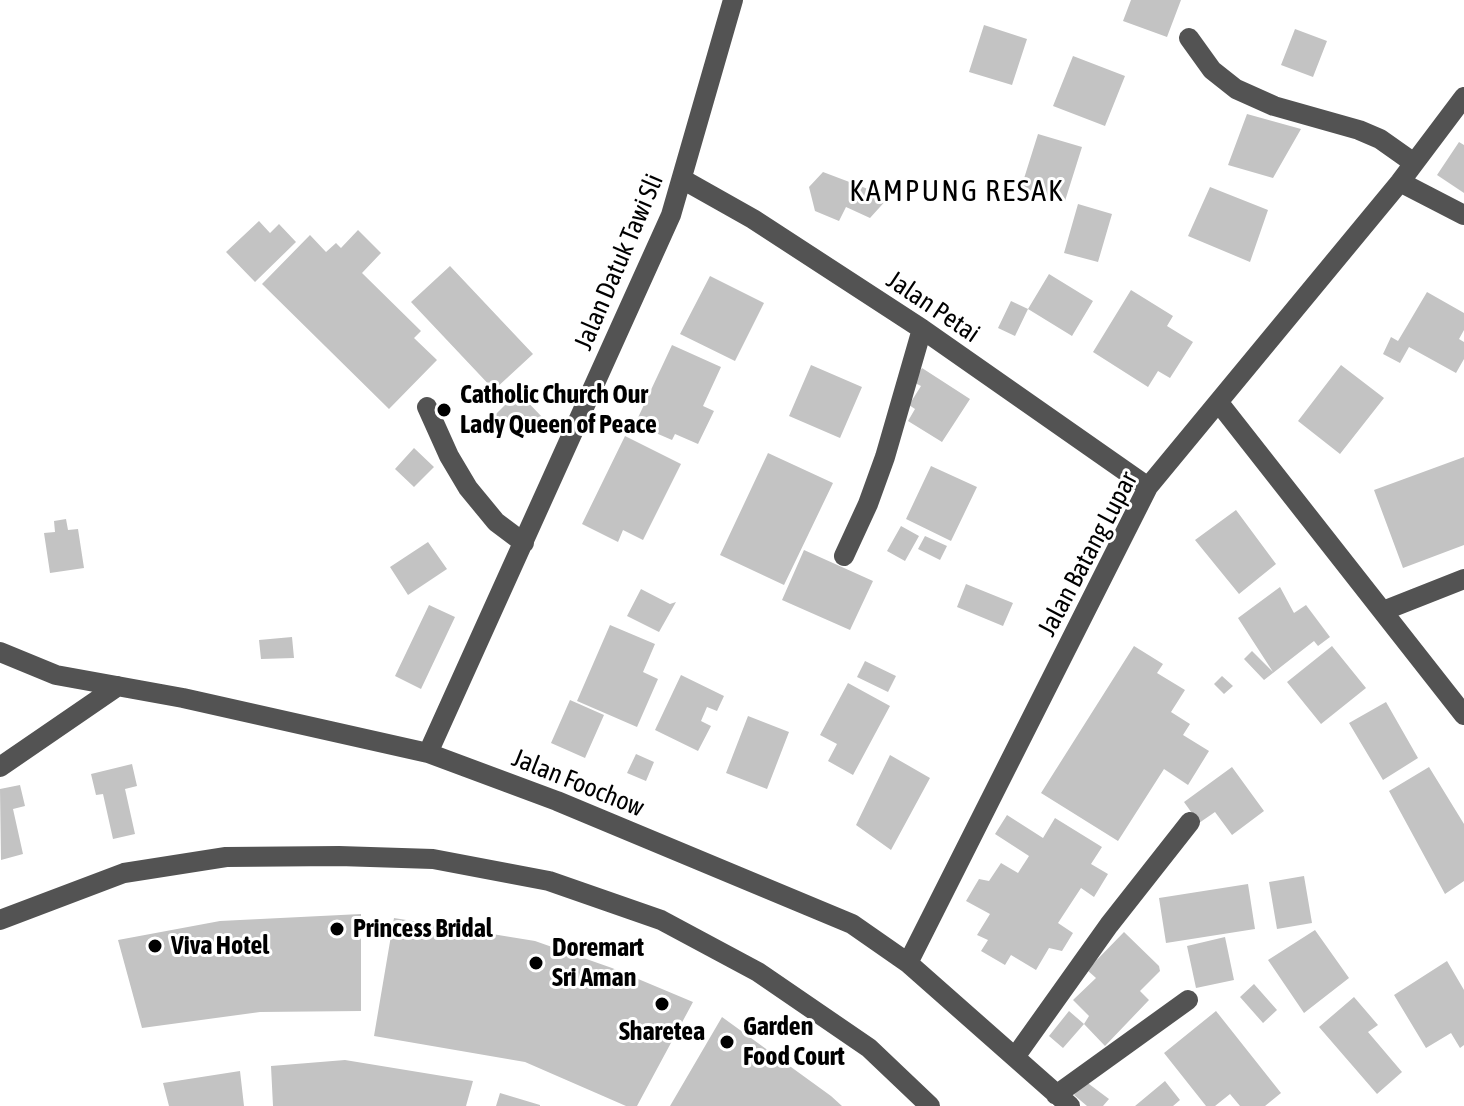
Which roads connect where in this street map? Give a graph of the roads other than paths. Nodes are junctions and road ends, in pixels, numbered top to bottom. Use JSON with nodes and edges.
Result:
{"nodes":[{"id":1,"x":733,"y":0,"type":"edge"},
{"id":2,"x":1189,"y":38,"type":"dead end"},
{"id":3,"x":1464,"y":97,"type":"edge"},
{"id":4,"x":1414,"y":163,"type":"junction"},
{"id":5,"x":682,"y":179,"type":"junction"},
{"id":6,"x":1400,"y":182,"type":"junction"},
{"id":7,"x":1464,"y":215,"type":"edge"},
{"id":8,"x":922,"y":329,"type":"junction"},
{"id":9,"x":1219,"y":403,"type":"junction"},
{"id":10,"x":427,"y":407,"type":"dead end"},
{"id":11,"x":1148,"y":487,"type":"junction"},
{"id":12,"x":524,"y":543,"type":"junction"},
{"id":13,"x":844,"y":556,"type":"dead end"},
{"id":14,"x":1464,"y":579,"type":"edge"},
{"id":15,"x":1383,"y":611,"type":"junction"},
{"id":16,"x":0,"y":652,"type":"edge"},
{"id":17,"x":118,"y":686,"type":"junction"},
{"id":18,"x":1464,"y":715,"type":"edge"},
{"id":19,"x":428,"y":753,"type":"junction"},
{"id":20,"x":0,"y":767,"type":"edge"},
{"id":21,"x":1190,"y":822,"type":"dead end"},
{"id":22,"x":0,"y":920,"type":"edge"},
{"id":23,"x":908,"y":963,"type":"junction"},
{"id":24,"x":1188,"y":1000,"type":"dead end"},
{"id":25,"x":1015,"y":1057,"type":"junction"},
{"id":26,"x":1063,"y":1100,"type":"edge"},
{"id":27,"x":930,"y":1106,"type":"edge"}],
"edges":[{"from":1,"to":5,"type":"street","name":"Jalan Datuk Tawi Sli"},
{"from":2,"to":4,"type":"street"},
{"from":3,"to":4,"type":"street","name":"Jalan Batang Lupar"},
{"from":4,"to":6,"type":"street","name":"Jalan Batang Lupar"},
{"from":5,"to":8,"type":"street","name":"Jalan Petai"},
{"from":5,"to":12,"type":"street","name":"Jalan Datuk Tawi Sli"},
{"from":6,"to":7,"type":"street"},
{"from":6,"to":9,"type":"street","name":"Jalan Batang Lupar"},
{"from":8,"to":11,"type":"street","name":"Jalan Petai"},
{"from":8,"to":13,"type":"street"},
{"from":9,"to":11,"type":"street","name":"Jalan Batang Lupar"},
{"from":9,"to":15,"type":"street"},
{"from":10,"to":12,"type":"street"},
{"from":11,"to":23,"type":"street","name":"Jalan Batang Lupar"},
{"from":12,"to":19,"type":"street","name":"Jalan Datuk Tawi Sli"},
{"from":14,"to":15,"type":"street"},
{"from":15,"to":18,"type":"street"},
{"from":16,"to":17,"type":"street","name":"Jalan Foochow"},
{"from":17,"to":19,"type":"street","name":"Jalan Foochow"},
{"from":17,"to":20,"type":"street"},
{"from":19,"to":23,"type":"street","name":"Jalan Foochow"},
{"from":21,"to":25,"type":"street"},
{"from":22,"to":27,"type":"street"},
{"from":23,"to":25,"type":"street","name":"Jalan Foochow"},
{"from":24,"to":26,"type":"street"},
{"from":25,"to":26,"type":"street","name":"Jalan Foochow"}]}
